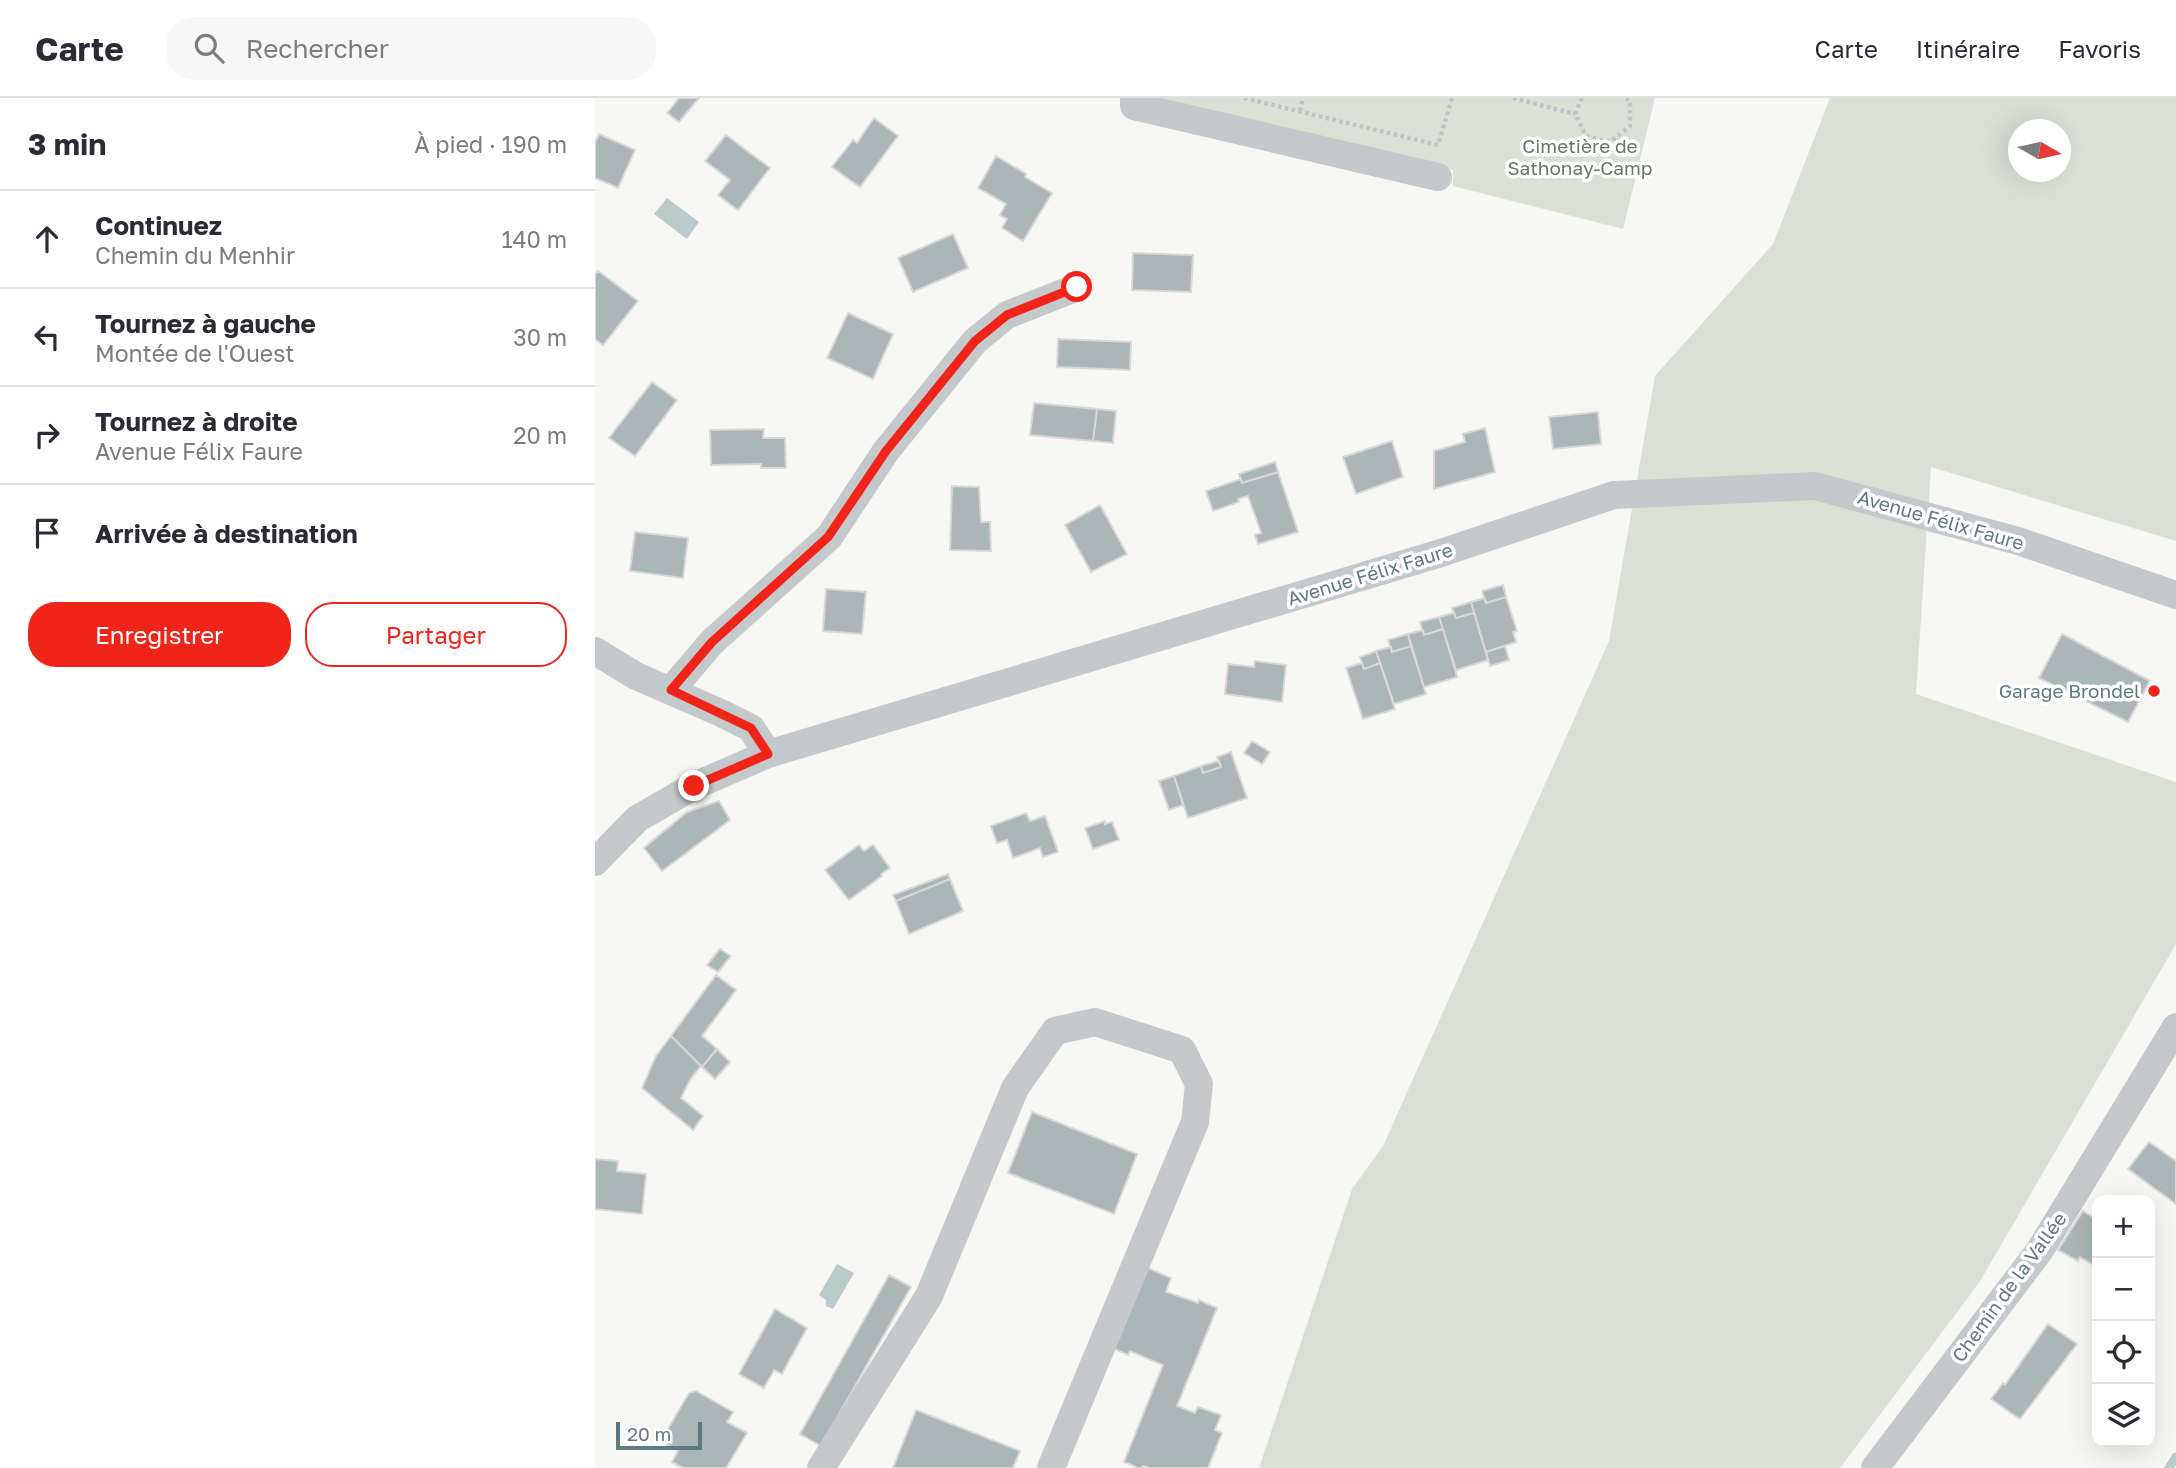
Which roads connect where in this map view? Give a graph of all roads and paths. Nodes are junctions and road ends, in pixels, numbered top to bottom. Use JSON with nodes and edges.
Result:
{"nodes":[{"id":1,"x":1133,"y":98,"type":"edge"},
{"id":2,"x":1244,"y":98,"type":"edge"},
{"id":3,"x":1303,"y":98,"type":"edge"},
{"id":4,"x":1452,"y":98,"type":"edge"},
{"id":5,"x":1513,"y":98,"type":"edge"},
{"id":6,"x":1582,"y":98,"type":"edge"},
{"id":7,"x":1626,"y":98,"type":"edge"},
{"id":8,"x":1300,"y":111,"type":"junction"},
{"id":9,"x":1575,"y":114,"type":"junction"},
{"id":10,"x":1438,"y":177,"type":"dead end"},
{"id":11,"x":1077,"y":287,"type":"dead end"},
{"id":12,"x":2176,"y":595,"type":"edge"},
{"id":13,"x":595,"y":651,"type":"edge"},
{"id":14,"x":671,"y":690,"type":"junction"},
{"id":15,"x":768,"y":754,"type":"junction"},
{"id":16,"x":595,"y":862,"type":"edge"},
{"id":17,"x":2176,"y":1027,"type":"edge"},
{"id":18,"x":821,"y":1468,"type":"edge"},
{"id":19,"x":1051,"y":1468,"type":"edge"},
{"id":20,"x":1875,"y":1468,"type":"edge"}],
"edges":[{"from":1,"to":10,"type":"street"},
{"from":2,"to":8,"type":"path"},
{"from":3,"to":8,"type":"path"},
{"from":4,"to":8,"type":"path"},
{"from":5,"to":9,"type":"path"},
{"from":6,"to":9,"type":"path"},
{"from":7,"to":9,"type":"path"},
{"from":11,"to":14,"type":"street"},
{"from":12,"to":15,"type":"street","name":"Avenue Félix Faure"},
{"from":13,"to":14,"type":"street"},
{"from":14,"to":15,"type":"street"},
{"from":15,"to":16,"type":"street","name":"Avenue Félix Faure"},
{"from":17,"to":20,"type":"street","name":"Chemin de la Vallée"},
{"from":18,"to":19,"type":"street"}]}
